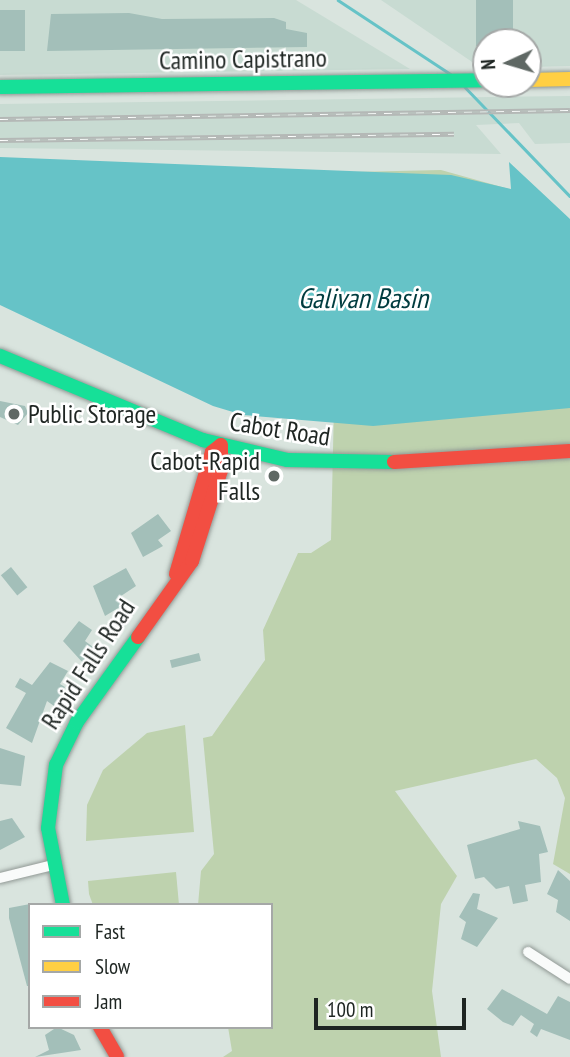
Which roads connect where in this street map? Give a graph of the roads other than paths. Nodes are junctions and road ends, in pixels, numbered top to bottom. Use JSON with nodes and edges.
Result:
{"nodes":[{"id":1,"x":570,"y":79,"type":"edge"},
{"id":2,"x":472,"y":80,"type":"edge"},
{"id":3,"x":542,"y":80,"type":"edge"},
{"id":4,"x":0,"y":87,"type":"edge"},
{"id":5,"x":0,"y":356,"type":"edge"},
{"id":6,"x":221,"y":445,"type":"junction"},
{"id":7,"x":570,"y":451,"type":"edge"},
{"id":8,"x":53,"y":865,"type":"junction"},
{"id":9,"x":0,"y":877,"type":"edge"},
{"id":10,"x":62,"y":903,"type":"edge"},
{"id":11,"x":528,"y":952,"type":"dead end"},
{"id":12,"x":570,"y":979,"type":"edge"},
{"id":13,"x":101,"y":1029,"type":"edge"},
{"id":14,"x":117,"y":1057,"type":"edge"}],
"edges":[{"from":1,"to":3,"type":"street"},
{"from":2,"to":4,"type":"street","name":"Camino Capistrano"},
{"from":5,"to":6,"type":"street","name":"Cabot Road"},
{"from":6,"to":7,"type":"street","name":"Cabot Road"},
{"from":6,"to":8,"type":"street","name":"Rapid Falls Road"},
{"from":8,"to":9,"type":"street"},
{"from":8,"to":10,"type":"street","name":"Rapid Falls Road"},
{"from":11,"to":12,"type":"street"},
{"from":13,"to":14,"type":"street"}]}
